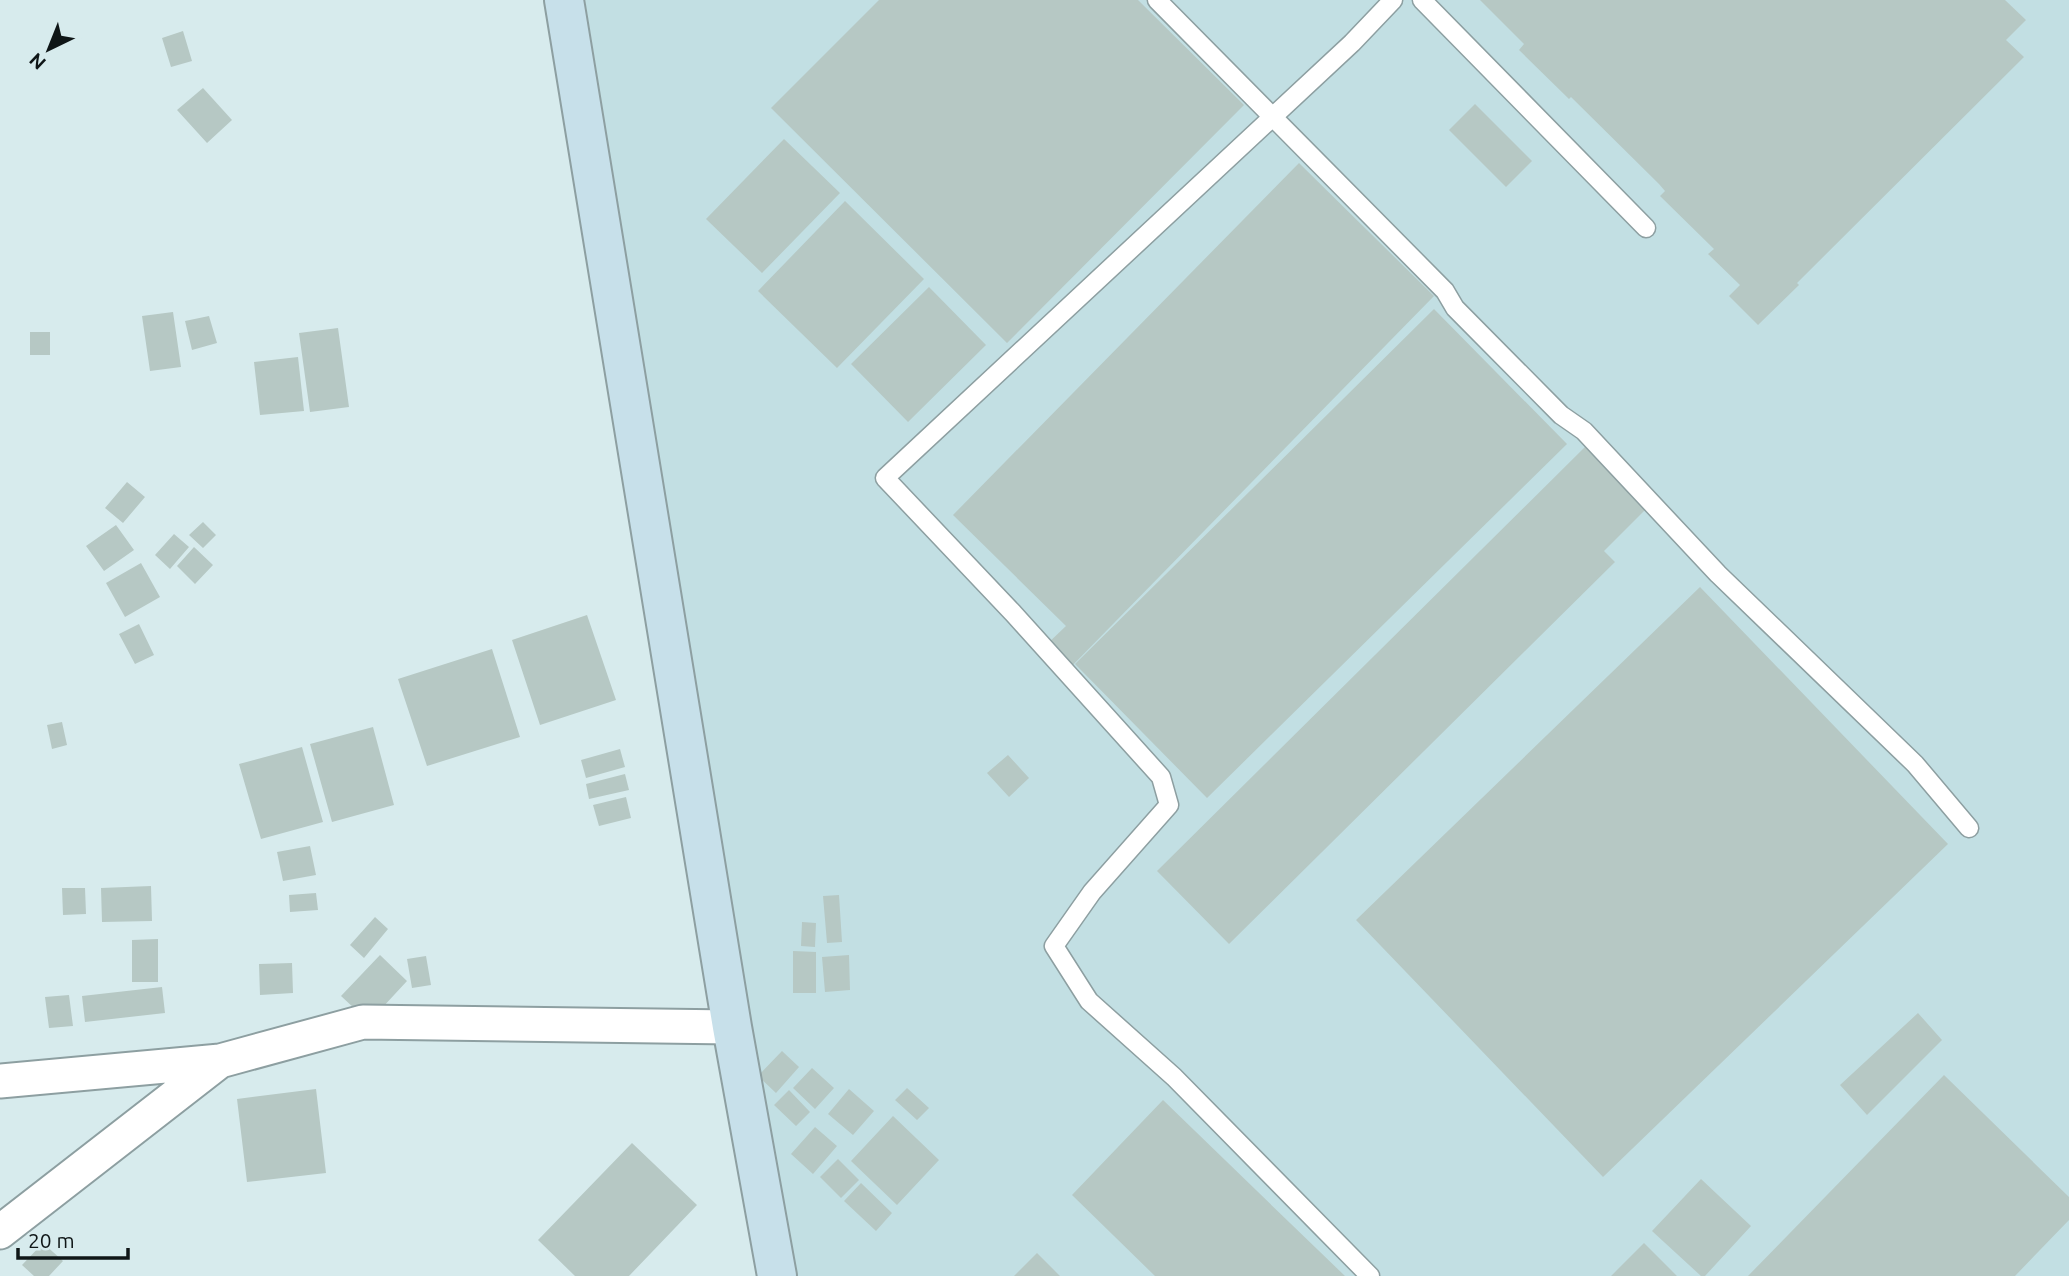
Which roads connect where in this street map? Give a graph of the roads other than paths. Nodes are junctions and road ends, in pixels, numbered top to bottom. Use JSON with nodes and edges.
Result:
{"nodes":[{"id":1,"x":564,"y":0,"type":"edge"},
{"id":2,"x":1157,"y":0,"type":"edge"},
{"id":3,"x":1393,"y":0,"type":"edge"},
{"id":4,"x":1422,"y":0,"type":"edge"},
{"id":5,"x":1271,"y":117,"type":"junction"},
{"id":6,"x":1646,"y":228,"type":"dead end"},
{"id":7,"x":1969,"y":828,"type":"dead end"},
{"id":8,"x":732,"y":1027,"type":"junction"},
{"id":9,"x":220,"y":1061,"type":"junction"},
{"id":10,"x":0,"y":1081,"type":"edge"},
{"id":11,"x":0,"y":1232,"type":"edge"},
{"id":12,"x":777,"y":1276,"type":"edge"},
{"id":13,"x":1370,"y":1276,"type":"edge"}],
"edges":[{"from":1,"to":8,"type":"main road"},
{"from":2,"to":5,"type":"lane"},
{"from":3,"to":5,"type":"lane"},
{"from":4,"to":6,"type":"lane"},
{"from":5,"to":7,"type":"lane"},
{"from":5,"to":13,"type":"lane"},
{"from":8,"to":9,"type":"street"},
{"from":8,"to":12,"type":"main road"},
{"from":9,"to":10,"type":"street"},
{"from":9,"to":11,"type":"street"}]}
